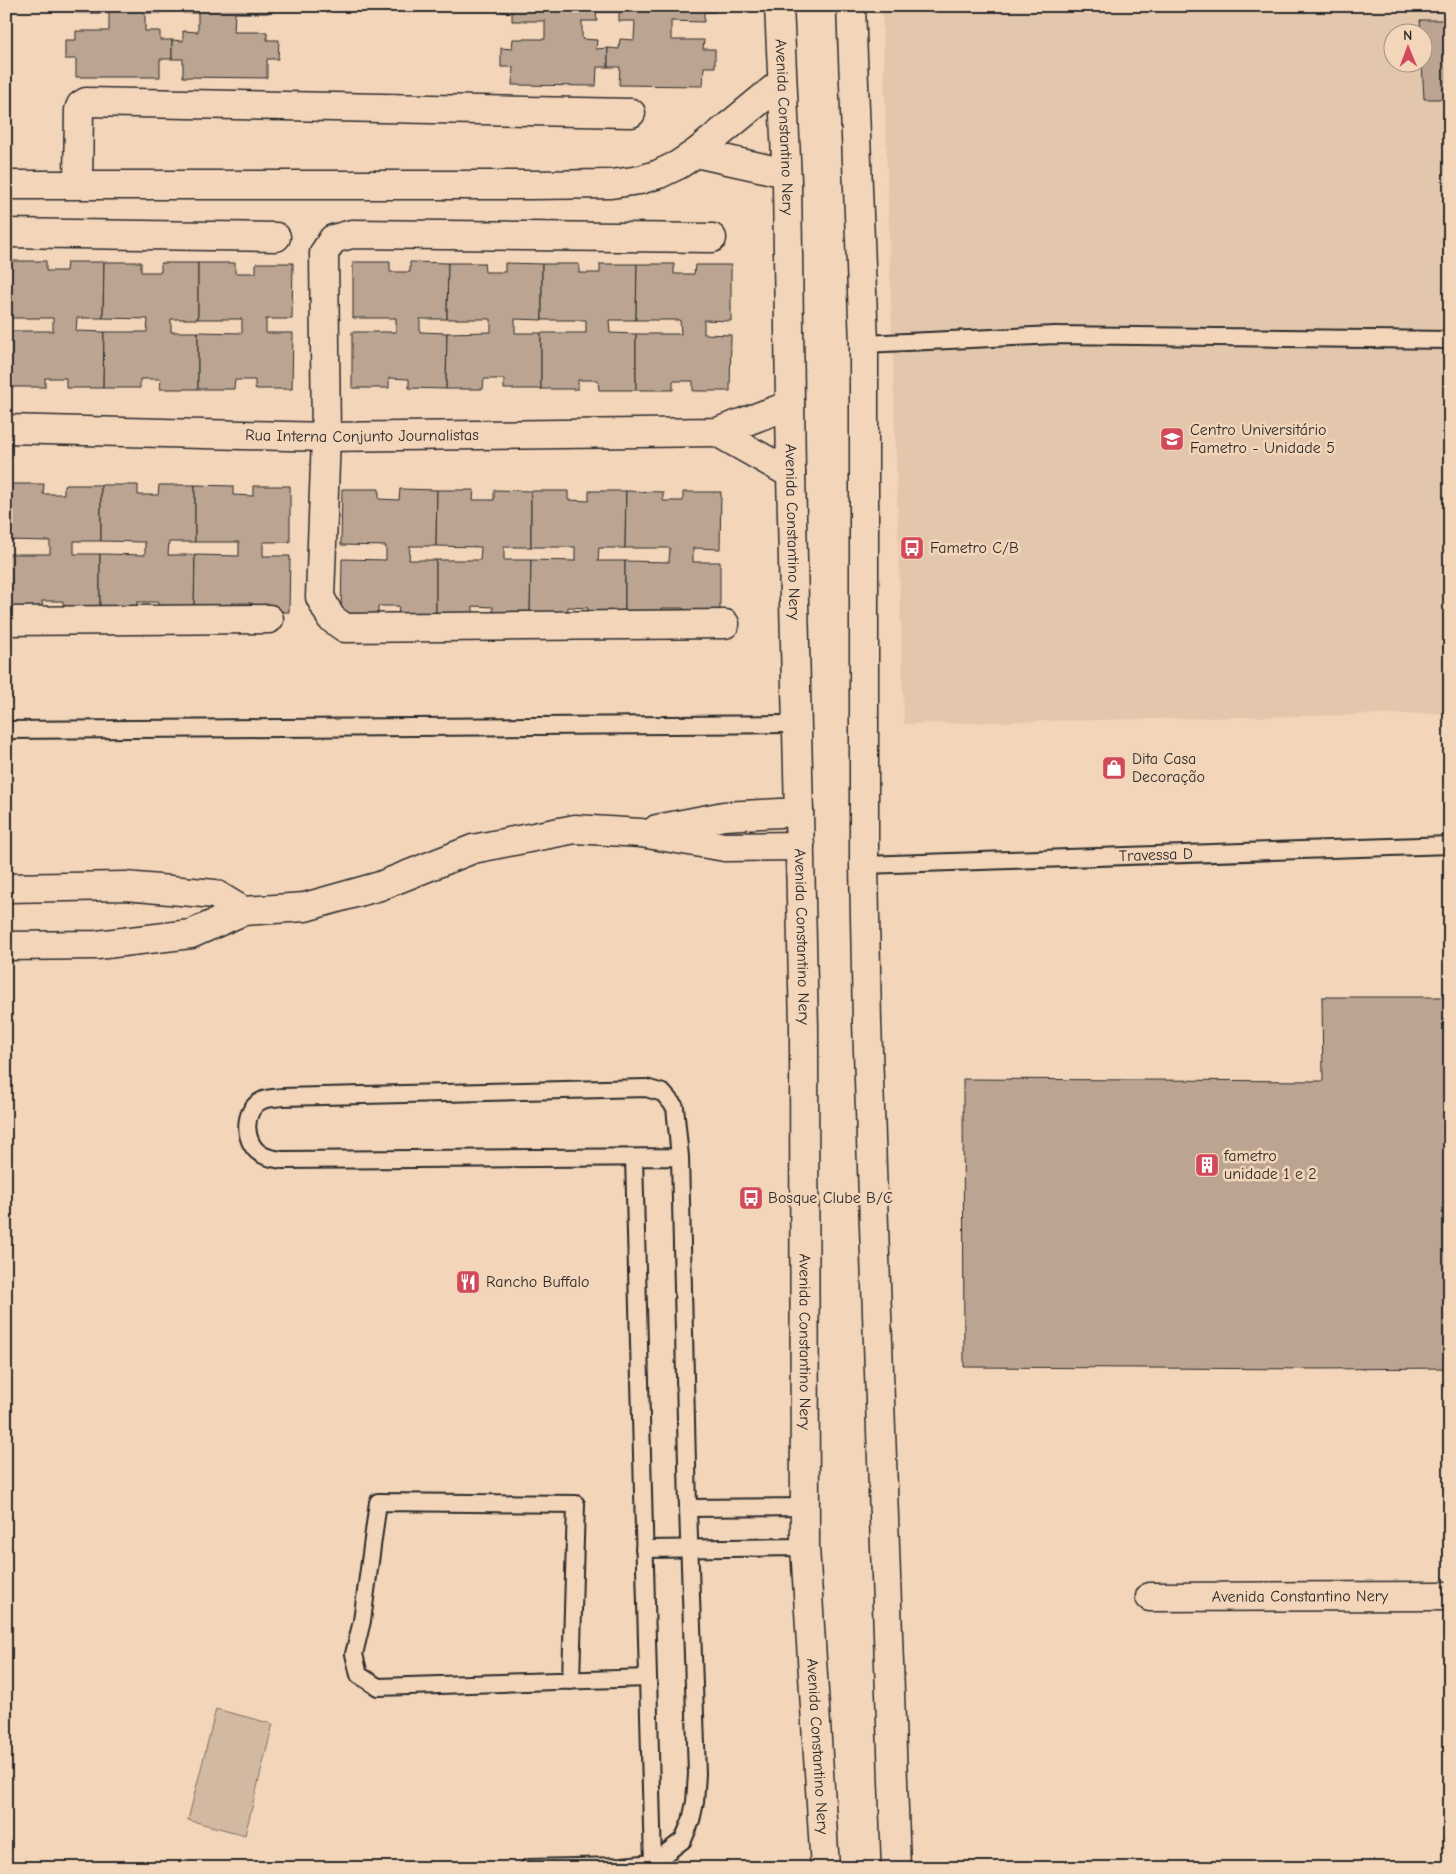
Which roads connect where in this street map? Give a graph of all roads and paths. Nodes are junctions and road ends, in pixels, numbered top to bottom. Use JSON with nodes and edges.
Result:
{"nodes":[{"id":1,"x":779,"y":6,"type":"edge"},
{"id":2,"x":851,"y":6,"type":"edge"},
{"id":3,"x":782,"y":82,"type":"junction"},
{"id":4,"x":630,"y":113,"type":"dead end"},
{"id":5,"x":696,"y":153,"type":"junction"},
{"id":6,"x":786,"y":173,"type":"junction"},
{"id":7,"x":78,"y":184,"type":"junction"},
{"id":8,"x":6,"y":185,"type":"edge"},
{"id":9,"x":6,"y":233,"type":"edge"},
{"id":10,"x":276,"y":237,"type":"dead end"},
{"id":11,"x":712,"y":238,"type":"dead end"},
{"id":12,"x":1450,"y":340,"type":"edge"},
{"id":13,"x":864,"y":344,"type":"junction"},
{"id":14,"x":790,"y":405,"type":"junction"},
{"id":15,"x":6,"y":429,"type":"edge"},
{"id":16,"x":717,"y":432,"type":"junction"},
{"id":17,"x":326,"y":437,"type":"junction"},
{"id":18,"x":791,"y":474,"type":"junction"},
{"id":19,"x":269,"y":620,"type":"dead end"},
{"id":20,"x":6,"y":621,"type":"edge"},
{"id":21,"x":725,"y":624,"type":"dead end"},
{"id":22,"x":797,"y":724,"type":"junction"},
{"id":23,"x":6,"y":730,"type":"edge"},
{"id":24,"x":799,"y":812,"type":"junction"},
{"id":25,"x":641,"y":833,"type":"junction"},
{"id":26,"x":1450,"y":845,"type":"edge"},
{"id":27,"x":800,"y":846,"type":"junction"},
{"id":28,"x":864,"y":865,"type":"junction"},
{"id":29,"x":6,"y":888,"type":"edge"},
{"id":30,"x":243,"y":911,"type":"junction"},
{"id":31,"x":6,"y":946,"type":"edge"},
{"id":32,"x":680,"y":1157,"type":"junction"},
{"id":33,"x":634,"y":1158,"type":"junction"},
{"id":34,"x":805,"y":1507,"type":"junction"},
{"id":35,"x":688,"y":1508,"type":"junction"},
{"id":36,"x":806,"y":1547,"type":"junction"},
{"id":37,"x":644,"y":1549,"type":"junction"},
{"id":38,"x":690,"y":1549,"type":"junction"},
{"id":39,"x":1450,"y":1596,"type":"edge"},
{"id":40,"x":1150,"y":1597,"type":"dead end"},
{"id":41,"x":648,"y":1678,"type":"junction"},
{"id":42,"x":571,"y":1681,"type":"junction"},
{"id":43,"x":653,"y":1863,"type":"junction"},
{"id":44,"x":528,"y":1868,"type":"edge"},
{"id":45,"x":825,"y":1868,"type":"edge"},
{"id":46,"x":896,"y":1868,"type":"edge"}],
"edges":[{"from":1,"to":3,"type":"main road","name":"Avenida Constantino Nery"},
{"from":2,"to":13,"type":"main road"},
{"from":3,"to":5,"type":"main road"},
{"from":3,"to":6,"type":"main road","name":"Avenida Constantino Nery"},
{"from":4,"to":7,"type":"main road"},
{"from":5,"to":6,"type":"main road"},
{"from":5,"to":7,"type":"main road"},
{"from":6,"to":14,"type":"main road","name":"Avenida Constantino Nery"},
{"from":7,"to":8,"type":"main road"},
{"from":9,"to":10,"type":"main road"},
{"from":11,"to":17,"type":"main road"},
{"from":12,"to":13,"type":"lane"},
{"from":13,"to":28,"type":"main road"},
{"from":14,"to":16,"type":"main road","name":"Rua Interna Conjunto Journalistas"},
{"from":14,"to":18,"type":"main road","name":"Avenida Constantino Nery"},
{"from":15,"to":17,"type":"main road","name":"Rua Interna Conjunto Journalistas"},
{"from":16,"to":17,"type":"main road","name":"Rua Interna Conjunto Journalistas"},
{"from":16,"to":18,"type":"main road"},
{"from":17,"to":21,"type":"main road"},
{"from":18,"to":22,"type":"main road","name":"Avenida Constantino Nery"},
{"from":19,"to":20,"type":"main road"},
{"from":22,"to":23,"type":"lane"},
{"from":22,"to":24,"type":"main road","name":"Avenida Constantino Nery"},
{"from":24,"to":25,"type":"main road"},
{"from":24,"to":27,"type":"main road","name":"Avenida Constantino Nery"},
{"from":25,"to":27,"type":"main road"},
{"from":25,"to":30,"type":"main road"},
{"from":26,"to":28,"type":"lane","name":"Travessa D"},
{"from":27,"to":34,"type":"main road","name":"Avenida Constantino Nery"},
{"from":28,"to":46,"type":"main road"},
{"from":29,"to":30,"type":"main road"},
{"from":30,"to":31,"type":"main road"},
{"from":32,"to":33,"type":"lane"},
{"from":32,"to":33,"type":"lane"},
{"from":32,"to":35,"type":"lane"},
{"from":33,"to":37,"type":"lane"},
{"from":34,"to":35,"type":"lane"},
{"from":34,"to":36,"type":"main road","name":"Avenida Constantino Nery"},
{"from":35,"to":38,"type":"lane"},
{"from":36,"to":38,"type":"lane"},
{"from":36,"to":45,"type":"main road","name":"Avenida Constantino Nery"},
{"from":37,"to":38,"type":"lane"},
{"from":37,"to":41,"type":"lane"},
{"from":38,"to":43,"type":"lane"},
{"from":39,"to":40,"type":"main road","name":"Avenida Constantino Nery"},
{"from":41,"to":42,"type":"lane"},
{"from":41,"to":43,"type":"lane"},
{"from":42,"to":42,"type":"lane"},
{"from":43,"to":44,"type":"lane"}]}
